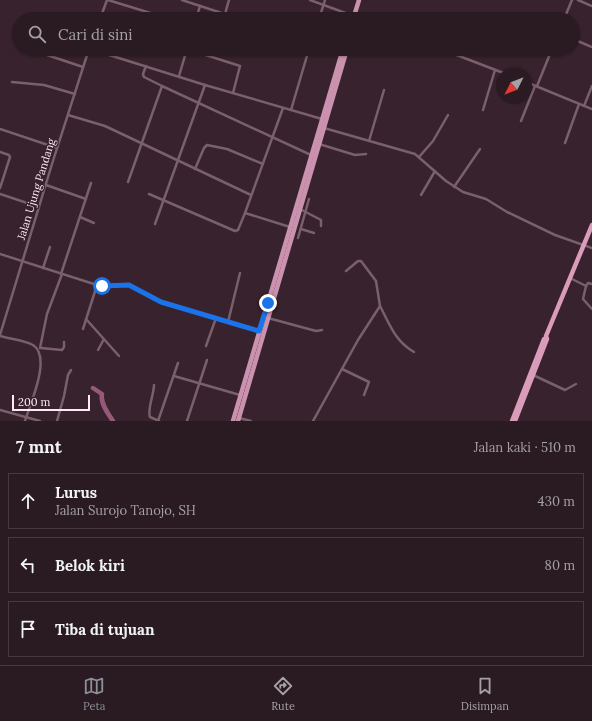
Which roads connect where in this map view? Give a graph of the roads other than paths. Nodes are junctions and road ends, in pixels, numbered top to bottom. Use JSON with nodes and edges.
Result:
{"nodes":[{"id":1,"x":108,"y":0,"type":"edge"},
{"id":2,"x":182,"y":0,"type":"edge"},
{"id":3,"x":229,"y":0,"type":"edge"},
{"id":4,"x":310,"y":0,"type":"edge"},
{"id":5,"x":325,"y":0,"type":"edge"},
{"id":6,"x":359,"y":0,"type":"edge"},
{"id":7,"x":572,"y":0,"type":"edge"},
{"id":8,"x":578,"y":0,"type":"edge"},
{"id":9,"x":324,"y":5,"type":"junction"},
{"id":10,"x":200,"y":6,"type":"junction"},
{"id":11,"x":592,"y":6,"type":"edge"},
{"id":12,"x":103,"y":12,"type":"edge"},
{"id":13,"x":147,"y":12,"type":"edge"},
{"id":14,"x":198,"y":12,"type":"edge"},
{"id":15,"x":219,"y":12,"type":"edge"},
{"id":16,"x":226,"y":12,"type":"edge"},
{"id":17,"x":322,"y":12,"type":"edge"},
{"id":18,"x":342,"y":12,"type":"edge"},
{"id":19,"x":355,"y":12,"type":"edge"},
{"id":20,"x":567,"y":12,"type":"edge"},
{"id":21,"x":580,"y":42,"type":"edge"},
{"id":22,"x":592,"y":47,"type":"edge"},
{"id":23,"x":50,"y":56,"type":"edge"},
{"id":24,"x":87,"y":56,"type":"edge"},
{"id":25,"x":113,"y":56,"type":"edge"},
{"id":26,"x":185,"y":56,"type":"edge"},
{"id":27,"x":209,"y":56,"type":"edge"},
{"id":28,"x":307,"y":56,"type":"edge"},
{"id":29,"x":341,"y":56,"type":"edge"},
{"id":30,"x":344,"y":56,"type":"edge"},
{"id":31,"x":459,"y":56,"type":"edge"},
{"id":32,"x":549,"y":56,"type":"edge"},
{"id":33,"x":146,"y":66,"type":"junction"},
{"id":34,"x":83,"y":67,"type":"junction"},
{"id":35,"x":495,"y":70,"type":"joint"},
{"id":36,"x":179,"y":76,"type":"junction"},
{"id":37,"x":12,"y":82,"type":"dead end"},
{"id":38,"x":532,"y":84,"type":"edge"},
{"id":39,"x":206,"y":85,"type":"junction"},
{"id":40,"x":162,"y":86,"type":"junction"},
{"id":41,"x":536,"y":86,"type":"junction"},
{"id":42,"x":592,"y":86,"type":"edge"},
{"id":43,"x":384,"y":90,"type":"dead end"},
{"id":44,"x":233,"y":93,"type":"junction"},
{"id":45,"x":75,"y":94,"type":"junction"},
{"id":46,"x":198,"y":103,"type":"junction"},
{"id":47,"x":579,"y":104,"type":"junction"},
{"id":48,"x":584,"y":106,"type":"junction"},
{"id":49,"x":283,"y":108,"type":"junction"},
{"id":50,"x":592,"y":109,"type":"edge"},
{"id":51,"x":291,"y":110,"type":"junction"},
{"id":52,"x":484,"y":110,"type":"dead end"},
{"id":53,"x":68,"y":115,"type":"junction"},
{"id":54,"x":448,"y":115,"type":"dead end"},
{"id":55,"x":322,"y":119,"type":"junction"},
{"id":56,"x":521,"y":121,"type":"dead end"},
{"id":57,"x":323,"y":128,"type":"junction"},
{"id":58,"x":0,"y":129,"type":"edge"},
{"id":59,"x":272,"y":137,"type":"junction"},
{"id":60,"x":369,"y":141,"type":"junction"},
{"id":61,"x":565,"y":143,"type":"dead end"},
{"id":62,"x":142,"y":144,"type":"junction"},
{"id":63,"x":318,"y":144,"type":"junction"},
{"id":64,"x":57,"y":148,"type":"junction"},
{"id":65,"x":480,"y":149,"type":"dead end"},
{"id":66,"x":0,"y":152,"type":"edge"},
{"id":67,"x":366,"y":154,"type":"dead end"},
{"id":68,"x":311,"y":155,"type":"junction"},
{"id":69,"x":419,"y":157,"type":"junction"},
{"id":70,"x":178,"y":160,"type":"junction"},
{"id":71,"x":263,"y":164,"type":"junction"},
{"id":72,"x":195,"y":169,"type":"junction"},
{"id":73,"x":435,"y":171,"type":"junction"},
{"id":74,"x":0,"y":173,"type":"edge"},
{"id":75,"x":4,"y":174,"type":"junction"},
{"id":76,"x":128,"y":182,"type":"dead end"},
{"id":77,"x":91,"y":183,"type":"dead end"},
{"id":78,"x":46,"y":185,"type":"junction"},
{"id":79,"x":454,"y":187,"type":"junction"},
{"id":80,"x":0,"y":188,"type":"edge"},
{"id":81,"x":0,"y":194,"type":"edge"},
{"id":82,"x":149,"y":194,"type":"dead end"},
{"id":83,"x":421,"y":194,"type":"dead end"},
{"id":84,"x":251,"y":195,"type":"junction"},
{"id":85,"x":86,"y":199,"type":"junction"},
{"id":86,"x":309,"y":199,"type":"dead end"},
{"id":87,"x":164,"y":200,"type":"junction"},
{"id":88,"x":39,"y":207,"type":"junction"},
{"id":89,"x":298,"y":208,"type":"junction"},
{"id":90,"x":306,"y":212,"type":"junction"},
{"id":91,"x":245,"y":213,"type":"junction"},
{"id":92,"x":80,"y":217,"type":"junction"},
{"id":93,"x":94,"y":223,"type":"dead end"},
{"id":94,"x":155,"y":224,"type":"dead end"},
{"id":95,"x":321,"y":226,"type":"dead end"},
{"id":96,"x":592,"y":226,"type":"edge"},
{"id":97,"x":290,"y":227,"type":"junction"},
{"id":98,"x":300,"y":229,"type":"junction"},
{"id":99,"x":314,"y":233,"type":"dead end"},
{"id":100,"x":298,"y":238,"type":"dead end"},
{"id":101,"x":584,"y":245,"type":"junction"},
{"id":102,"x":50,"y":246,"type":"dead end"},
{"id":103,"x":592,"y":248,"type":"edge"},
{"id":104,"x":0,"y":254,"type":"edge"},
{"id":105,"x":22,"y":261,"type":"junction"},
{"id":106,"x":43,"y":268,"type":"junction"},
{"id":107,"x":346,"y":271,"type":"dead end"},
{"id":108,"x":240,"y":273,"type":"dead end"},
{"id":109,"x":61,"y":274,"type":"junction"},
{"id":110,"x":570,"y":278,"type":"junction"},
{"id":111,"x":592,"y":284,"type":"edge"},
{"id":112,"x":97,"y":285,"type":"junction"},
{"id":113,"x":586,"y":286,"type":"junction"},
{"id":114,"x":270,"y":304,"type":"junction"},
{"id":115,"x":380,"y":306,"type":"junction"},
{"id":116,"x":592,"y":309,"type":"edge"},
{"id":117,"x":216,"y":318,"type":"junction"},
{"id":118,"x":268,"y":318,"type":"junction"},
{"id":119,"x":86,"y":319,"type":"junction"},
{"id":120,"x":228,"y":322,"type":"junction"},
{"id":121,"x":83,"y":329,"type":"dead end"},
{"id":122,"x":322,"y":330,"type":"dead end"},
{"id":123,"x":259,"y":331,"type":"junction"},
{"id":124,"x":0,"y":336,"type":"edge"},
{"id":125,"x":546,"y":336,"type":"junction"},
{"id":126,"x":104,"y":338,"type":"junction"},
{"id":127,"x":64,"y":342,"type":"dead end"},
{"id":128,"x":206,"y":346,"type":"dead end"},
{"id":129,"x":36,"y":348,"type":"junction"},
{"id":130,"x":40,"y":348,"type":"junction"},
{"id":131,"x":98,"y":350,"type":"dead end"},
{"id":132,"x":414,"y":352,"type":"dead end"},
{"id":133,"x":119,"y":356,"type":"dead end"},
{"id":134,"x":207,"y":360,"type":"dead end"},
{"id":135,"x":178,"y":363,"type":"dead end"},
{"id":136,"x":342,"y":369,"type":"junction"},
{"id":137,"x":71,"y":370,"type":"dead end"},
{"id":138,"x":249,"y":374,"type":"junction"},
{"id":139,"x":533,"y":375,"type":"junction"},
{"id":140,"x":174,"y":376,"type":"junction"},
{"id":141,"x":200,"y":384,"type":"junction"},
{"id":142,"x":527,"y":384,"type":"junction"},
{"id":143,"x":576,"y":384,"type":"dead end"},
{"id":144,"x":154,"y":385,"type":"dead end"},
{"id":145,"x":364,"y":395,"type":"dead end"},
{"id":146,"x":240,"y":396,"type":"junction"},
{"id":147,"x":0,"y":410,"type":"edge"},
{"id":148,"x":26,"y":417,"type":"junction"},
{"id":149,"x":238,"y":420,"type":"edge"},
{"id":150,"x":25,"y":421,"type":"edge"},
{"id":151,"x":40,"y":421,"type":"edge"},
{"id":152,"x":57,"y":421,"type":"edge"},
{"id":153,"x":159,"y":421,"type":"edge"},
{"id":154,"x":187,"y":421,"type":"edge"},
{"id":155,"x":233,"y":421,"type":"edge"},
{"id":156,"x":251,"y":421,"type":"edge"},
{"id":157,"x":313,"y":421,"type":"edge"},
{"id":158,"x":512,"y":421,"type":"edge"},
{"id":159,"x":515,"y":421,"type":"edge"}],
"edges":[{"from":1,"to":12,"type":"street"},
{"from":1,"to":13,"type":"street"},
{"from":2,"to":10,"type":"street"},
{"from":3,"to":16,"type":"street"},
{"from":4,"to":9,"type":"street"},
{"from":5,"to":9,"type":"street"},
{"from":6,"to":19,"type":"main road"},
{"from":7,"to":20,"type":"street"},
{"from":8,"to":11,"type":"street"},
{"from":9,"to":17,"type":"street"},
{"from":9,"to":18,"type":"street"},
{"from":10,"to":14,"type":"street"},
{"from":10,"to":15,"type":"street"},
{"from":21,"to":22,"type":"street"},
{"from":23,"to":34,"type":"street"},
{"from":24,"to":34,"type":"street","name":"Jalan Ujung Pandang"},
{"from":25,"to":33,"type":"street"},
{"from":26,"to":36,"type":"street"},
{"from":27,"to":44,"type":"street"},
{"from":28,"to":51,"type":"street"},
{"from":29,"to":55,"type":"main road"},
{"from":30,"to":57,"type":"main road"},
{"from":31,"to":35,"type":"street"},
{"from":32,"to":41,"type":"street"},
{"from":33,"to":36,"type":"street"},
{"from":33,"to":40,"type":"street"},
{"from":34,"to":45,"type":"street","name":"Jalan Ujung Pandang"},
{"from":35,"to":52,"type":"street"},
{"from":36,"to":39,"type":"street"},
{"from":37,"to":45,"type":"street"},
{"from":38,"to":41,"type":"street"},
{"from":39,"to":44,"type":"street"},
{"from":39,"to":46,"type":"street"},
{"from":40,"to":46,"type":"street"},
{"from":40,"to":62,"type":"street"},
{"from":41,"to":47,"type":"street"},
{"from":41,"to":56,"type":"street"},
{"from":42,"to":48,"type":"street"},
{"from":43,"to":60,"type":"street"},
{"from":44,"to":49,"type":"street"},
{"from":45,"to":53,"type":"street","name":"Jalan Ujung Pandang"},
{"from":46,"to":59,"type":"street"},
{"from":46,"to":70,"type":"street"},
{"from":47,"to":48,"type":"street"},
{"from":47,"to":61,"type":"street"},
{"from":48,"to":50,"type":"street"},
{"from":49,"to":51,"type":"street"},
{"from":49,"to":59,"type":"street"},
{"from":51,"to":55,"type":"street"},
{"from":53,"to":62,"type":"street"},
{"from":53,"to":64,"type":"street","name":"Jalan Ujung Pandang"},
{"from":54,"to":69,"type":"street"},
{"from":55,"to":68,"type":"main road"},
{"from":57,"to":60,"type":"street"},
{"from":57,"to":63,"type":"main road"},
{"from":58,"to":64,"type":"street"},
{"from":59,"to":68,"type":"street"},
{"from":59,"to":71,"type":"street"},
{"from":60,"to":69,"type":"street"},
{"from":62,"to":70,"type":"street"},
{"from":62,"to":76,"type":"street"},
{"from":63,"to":67,"type":"street"},
{"from":63,"to":89,"type":"main road"},
{"from":64,"to":78,"type":"street","name":"Jalan Ujung Pandang"},
{"from":65,"to":79,"type":"street"},
{"from":66,"to":75,"type":"street"},
{"from":68,"to":89,"type":"main road"},
{"from":69,"to":73,"type":"street"},
{"from":70,"to":72,"type":"street"},
{"from":70,"to":87,"type":"street"},
{"from":71,"to":72,"type":"street"},
{"from":71,"to":84,"type":"street"},
{"from":72,"to":84,"type":"street"},
{"from":73,"to":79,"type":"street"},
{"from":73,"to":83,"type":"street"},
{"from":74,"to":75,"type":"street"},
{"from":75,"to":80,"type":"street"},
{"from":77,"to":85,"type":"street"},
{"from":78,"to":85,"type":"street"},
{"from":78,"to":88,"type":"street","name":"Jalan Ujung Pandang"},
{"from":79,"to":101,"type":"street"},
{"from":81,"to":88,"type":"street"},
{"from":82,"to":87,"type":"street"},
{"from":84,"to":91,"type":"street"},
{"from":85,"to":92,"type":"street"},
{"from":86,"to":90,"type":"street"},
{"from":87,"to":91,"type":"street"},
{"from":87,"to":94,"type":"street"},
{"from":88,"to":105,"type":"street","name":"Jalan Ujung Pandang"},
{"from":89,"to":90,"type":"street"},
{"from":89,"to":97,"type":"main road"},
{"from":89,"to":114,"type":"main road"},
{"from":90,"to":95,"type":"street"},
{"from":90,"to":98,"type":"street"},
{"from":91,"to":97,"type":"street"},
{"from":92,"to":93,"type":"street"},
{"from":92,"to":109,"type":"street"},
{"from":96,"to":101,"type":"highway"},
{"from":97,"to":114,"type":"main road"},
{"from":98,"to":99,"type":"street"},
{"from":98,"to":100,"type":"street"},
{"from":101,"to":103,"type":"street"},
{"from":101,"to":110,"type":"highway"},
{"from":102,"to":106,"type":"street"},
{"from":104,"to":105,"type":"street"},
{"from":105,"to":106,"type":"street"},
{"from":105,"to":124,"type":"street","name":"Jalan Ujung Pandang"},
{"from":106,"to":109,"type":"street"},
{"from":107,"to":115,"type":"street"},
{"from":108,"to":120,"type":"street"},
{"from":109,"to":112,"type":"street"},
{"from":109,"to":130,"type":"street"},
{"from":110,"to":113,"type":"street"},
{"from":110,"to":125,"type":"highway"},
{"from":111,"to":113,"type":"street"},
{"from":112,"to":117,"type":"street"},
{"from":112,"to":119,"type":"street"},
{"from":113,"to":116,"type":"street"},
{"from":114,"to":118,"type":"main road"},
{"from":114,"to":123,"type":"main road"},
{"from":115,"to":132,"type":"street"},
{"from":115,"to":136,"type":"street"},
{"from":117,"to":120,"type":"street"},
{"from":117,"to":128,"type":"street"},
{"from":118,"to":122,"type":"street"},
{"from":118,"to":138,"type":"main road"},
{"from":119,"to":121,"type":"street"},
{"from":119,"to":126,"type":"street"},
{"from":120,"to":123,"type":"street"},
{"from":123,"to":138,"type":"main road"},
{"from":124,"to":129,"type":"street"},
{"from":125,"to":139,"type":"highway"},
{"from":125,"to":142,"type":"highway"},
{"from":126,"to":131,"type":"street"},
{"from":126,"to":133,"type":"street"},
{"from":127,"to":130,"type":"street"},
{"from":129,"to":130,"type":"street"},
{"from":129,"to":148,"type":"street"},
{"from":134,"to":141,"type":"street"},
{"from":135,"to":140,"type":"street"},
{"from":136,"to":145,"type":"street"},
{"from":136,"to":157,"type":"street"},
{"from":137,"to":152,"type":"street"},
{"from":138,"to":146,"type":"main road"},
{"from":138,"to":149,"type":"main road"},
{"from":139,"to":142,"type":"highway"},
{"from":139,"to":143,"type":"street"},
{"from":140,"to":141,"type":"street"},
{"from":140,"to":153,"type":"street"},
{"from":141,"to":146,"type":"street"},
{"from":141,"to":154,"type":"street"},
{"from":142,"to":158,"type":"highway"},
{"from":142,"to":159,"type":"highway"},
{"from":144,"to":153,"type":"street"},
{"from":146,"to":155,"type":"main road"},
{"from":147,"to":148,"type":"street"},
{"from":148,"to":150,"type":"street"},
{"from":148,"to":151,"type":"street"},
{"from":149,"to":156,"type":"street"}]}
